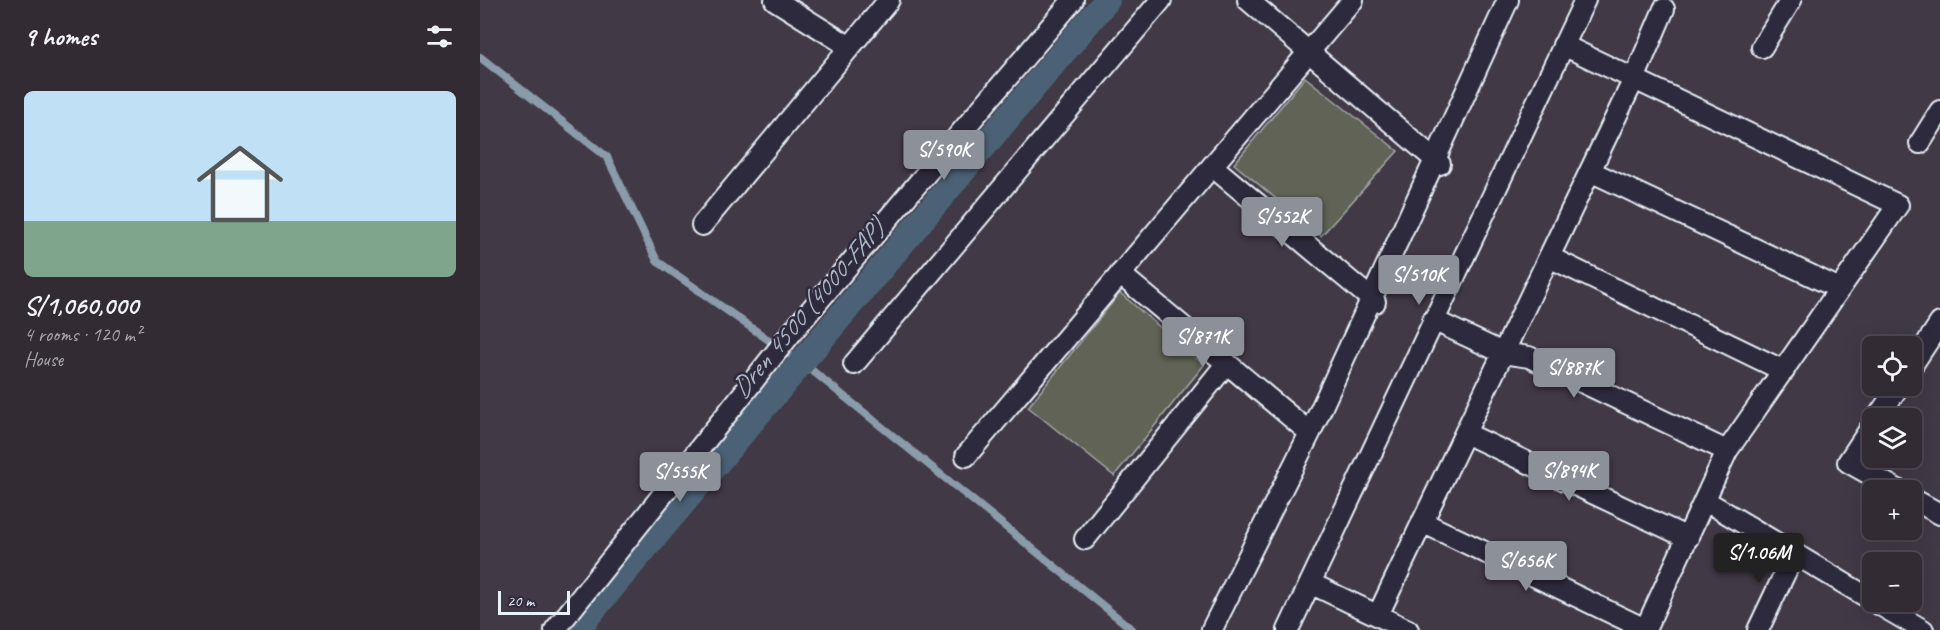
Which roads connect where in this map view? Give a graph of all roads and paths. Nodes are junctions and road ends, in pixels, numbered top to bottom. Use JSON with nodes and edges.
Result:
{"nodes":[{"id":1,"x":775,"y":0,"type":"edge"},
{"id":2,"x":889,"y":0,"type":"edge"},
{"id":3,"x":1073,"y":0,"type":"edge"},
{"id":4,"x":1161,"y":0,"type":"edge"},
{"id":5,"x":1248,"y":0,"type":"edge"},
{"id":6,"x":1353,"y":0,"type":"edge"},
{"id":7,"x":1508,"y":0,"type":"edge"},
{"id":8,"x":1585,"y":0,"type":"edge"},
{"id":9,"x":1791,"y":0,"type":"edge"},
{"id":10,"x":1664,"y":9,"type":"dead end"},
{"id":11,"x":1563,"y":45,"type":"junction"},
{"id":12,"x":850,"y":47,"type":"junction"},
{"id":13,"x":1762,"y":47,"type":"dead end"},
{"id":14,"x":1309,"y":52,"type":"junction"},
{"id":15,"x":1634,"y":79,"type":"junction"},
{"id":16,"x":1940,"y":111,"type":"edge"},
{"id":17,"x":1920,"y":143,"type":"dead end"},
{"id":18,"x":1438,"y":161,"type":"junction"},
{"id":19,"x":1212,"y":166,"type":"junction"},
{"id":20,"x":1590,"y":171,"type":"junction"},
{"id":21,"x":702,"y":225,"type":"dead end"},
{"id":22,"x":1549,"y":257,"type":"junction"},
{"id":23,"x":1120,"y":274,"type":"junction"},
{"id":24,"x":1840,"y":289,"type":"junction"},
{"id":25,"x":1373,"y":300,"type":"junction"},
{"id":26,"x":1433,"y":320,"type":"junction"},
{"id":27,"x":1940,"y":323,"type":"edge"},
{"id":28,"x":1922,"y":350,"type":"edge"},
{"id":29,"x":1503,"y":353,"type":"junction"},
{"id":30,"x":1227,"y":363,"type":"junction"},
{"id":31,"x":854,"y":364,"type":"dead end"},
{"id":32,"x":1784,"y":371,"type":"junction"},
{"id":33,"x":1310,"y":433,"type":"junction"},
{"id":34,"x":1465,"y":433,"type":"junction"},
{"id":35,"x":1862,"y":441,"type":"edge"},
{"id":36,"x":1727,"y":451,"type":"junction"},
{"id":37,"x":966,"y":456,"type":"dead end"},
{"id":38,"x":1880,"y":480,"type":"edge"},
{"id":39,"x":1706,"y":501,"type":"junction"},
{"id":40,"x":1922,"y":504,"type":"edge"},
{"id":41,"x":1940,"y":514,"type":"edge"},
{"id":42,"x":1422,"y":522,"type":"junction"},
{"id":43,"x":1688,"y":538,"type":"junction"},
{"id":44,"x":1085,"y":539,"type":"dead end"},
{"id":45,"x":1794,"y":554,"type":"junction"},
{"id":46,"x":1310,"y":583,"type":"junction"},
{"id":47,"x":1862,"y":594,"type":"edge"},
{"id":48,"x":1892,"y":612,"type":"edge"},
{"id":49,"x":1378,"y":615,"type":"junction"},
{"id":50,"x":1212,"y":629,"type":"edge"},
{"id":51,"x":1645,"y":629,"type":"edge"},
{"id":52,"x":555,"y":630,"type":"edge"},
{"id":53,"x":1288,"y":630,"type":"edge"},
{"id":54,"x":1408,"y":630,"type":"edge"},
{"id":55,"x":1758,"y":630,"type":"edge"},
{"id":56,"x":1923,"y":630,"type":"edge"}],
"edges":[{"from":1,"to":12,"type":"street"},
{"from":2,"to":12,"type":"street"},
{"from":3,"to":52,"type":"street"},
{"from":4,"to":31,"type":"street"},
{"from":5,"to":14,"type":"street"},
{"from":6,"to":14,"type":"street"},
{"from":7,"to":18,"type":"street"},
{"from":8,"to":11,"type":"street"},
{"from":9,"to":13,"type":"street"},
{"from":10,"to":15,"type":"street"},
{"from":11,"to":15,"type":"street"},
{"from":11,"to":26,"type":"street"},
{"from":12,"to":21,"type":"street"},
{"from":14,"to":18,"type":"street"},
{"from":14,"to":19,"type":"street"},
{"from":15,"to":20,"type":"street"},
{"from":15,"to":24,"type":"street"},
{"from":16,"to":17,"type":"street"},
{"from":18,"to":25,"type":"street"},
{"from":19,"to":23,"type":"street"},
{"from":19,"to":25,"type":"street"},
{"from":20,"to":22,"type":"street"},
{"from":20,"to":24,"type":"street"},
{"from":22,"to":29,"type":"street"},
{"from":22,"to":32,"type":"street"},
{"from":23,"to":30,"type":"street"},
{"from":23,"to":37,"type":"street"},
{"from":24,"to":32,"type":"street"},
{"from":25,"to":33,"type":"street"},
{"from":26,"to":29,"type":"street"},
{"from":26,"to":46,"type":"street"},
{"from":27,"to":28,"type":"street"},
{"from":29,"to":34,"type":"street"},
{"from":29,"to":36,"type":"street"},
{"from":30,"to":33,"type":"street"},
{"from":30,"to":44,"type":"street"},
{"from":32,"to":36,"type":"street"},
{"from":33,"to":50,"type":"street"},
{"from":34,"to":42,"type":"street"},
{"from":34,"to":43,"type":"street"},
{"from":35,"to":38,"type":"street"},
{"from":36,"to":39,"type":"street"},
{"from":39,"to":43,"type":"street"},
{"from":39,"to":45,"type":"street"},
{"from":40,"to":41,"type":"street"},
{"from":42,"to":49,"type":"street"},
{"from":42,"to":51,"type":"street"},
{"from":43,"to":51,"type":"street"},
{"from":45,"to":47,"type":"street"},
{"from":45,"to":55,"type":"street"},
{"from":46,"to":49,"type":"street"},
{"from":46,"to":53,"type":"street"},
{"from":48,"to":56,"type":"street"},
{"from":49,"to":54,"type":"street"}]}
